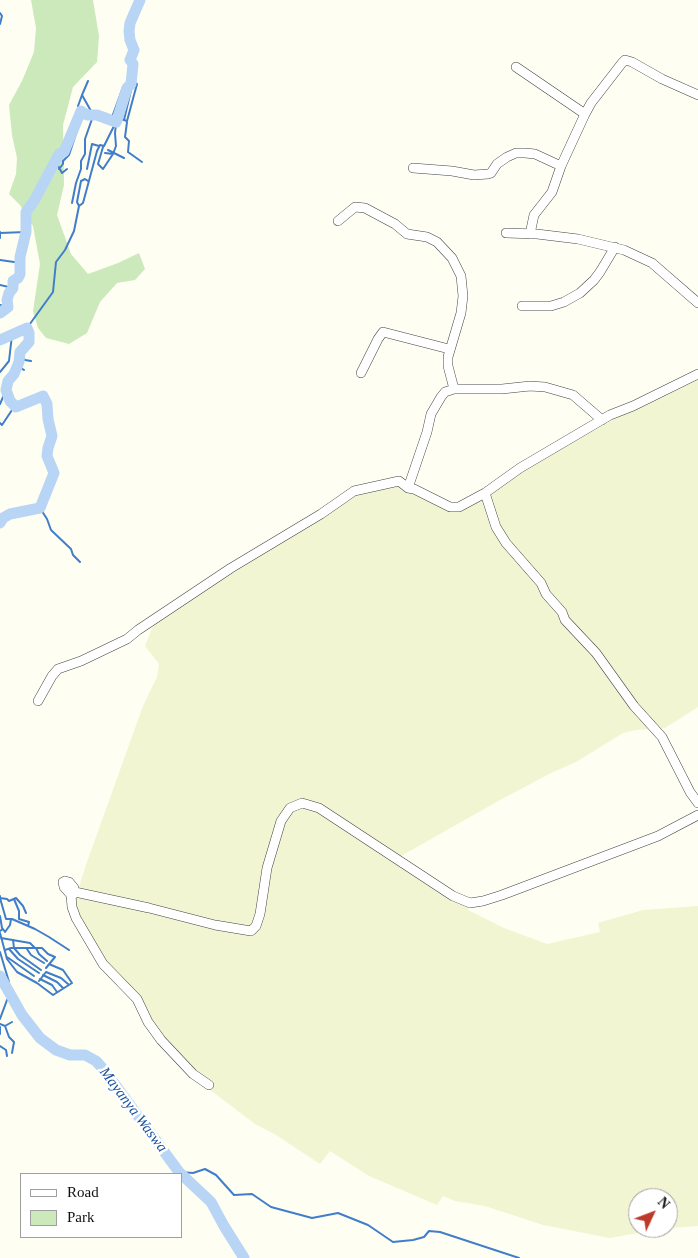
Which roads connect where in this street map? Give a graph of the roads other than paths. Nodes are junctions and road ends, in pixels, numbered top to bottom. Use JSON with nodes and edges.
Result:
{"nodes":[{"id":1,"x":516,"y":67,"type":"dead end"},
{"id":2,"x":698,"y":95,"type":"edge"},
{"id":3,"x":585,"y":114,"type":"junction"},
{"id":4,"x":561,"y":166,"type":"junction"},
{"id":5,"x":413,"y":168,"type":"dead end"},
{"id":6,"x":338,"y":221,"type":"dead end"},
{"id":7,"x":506,"y":233,"type":"dead end"},
{"id":8,"x":530,"y":234,"type":"junction"},
{"id":9,"x":615,"y":247,"type":"junction"},
{"id":10,"x":698,"y":303,"type":"edge"},
{"id":11,"x":522,"y":306,"type":"dead end"},
{"id":12,"x":449,"y":350,"type":"junction"},
{"id":13,"x":361,"y":373,"type":"dead end"},
{"id":14,"x":698,"y":374,"type":"edge"},
{"id":15,"x":454,"y":388,"type":"junction"},
{"id":16,"x":602,"y":420,"type":"junction"},
{"id":17,"x":408,"y":488,"type":"junction"},
{"id":18,"x":485,"y":493,"type":"junction"},
{"id":19,"x":38,"y":701,"type":"dead end"},
{"id":20,"x":698,"y":803,"type":"edge"},
{"id":21,"x":698,"y":815,"type":"edge"},
{"id":22,"x":209,"y":1085,"type":"dead end"}],
"edges":[{"from":1,"to":3,"type":"street"},
{"from":2,"to":3,"type":"street"},
{"from":3,"to":4,"type":"street"},
{"from":4,"to":5,"type":"street"},
{"from":4,"to":8,"type":"street"},
{"from":6,"to":12,"type":"street"},
{"from":7,"to":8,"type":"street"},
{"from":8,"to":9,"type":"street"},
{"from":9,"to":10,"type":"street"},
{"from":9,"to":11,"type":"street"},
{"from":12,"to":13,"type":"street"},
{"from":12,"to":15,"type":"street"},
{"from":14,"to":16,"type":"street"},
{"from":15,"to":16,"type":"street"},
{"from":15,"to":17,"type":"street"},
{"from":16,"to":18,"type":"street"},
{"from":17,"to":18,"type":"street"},
{"from":17,"to":19,"type":"street"},
{"from":18,"to":20,"type":"street"},
{"from":21,"to":22,"type":"street"}]}
